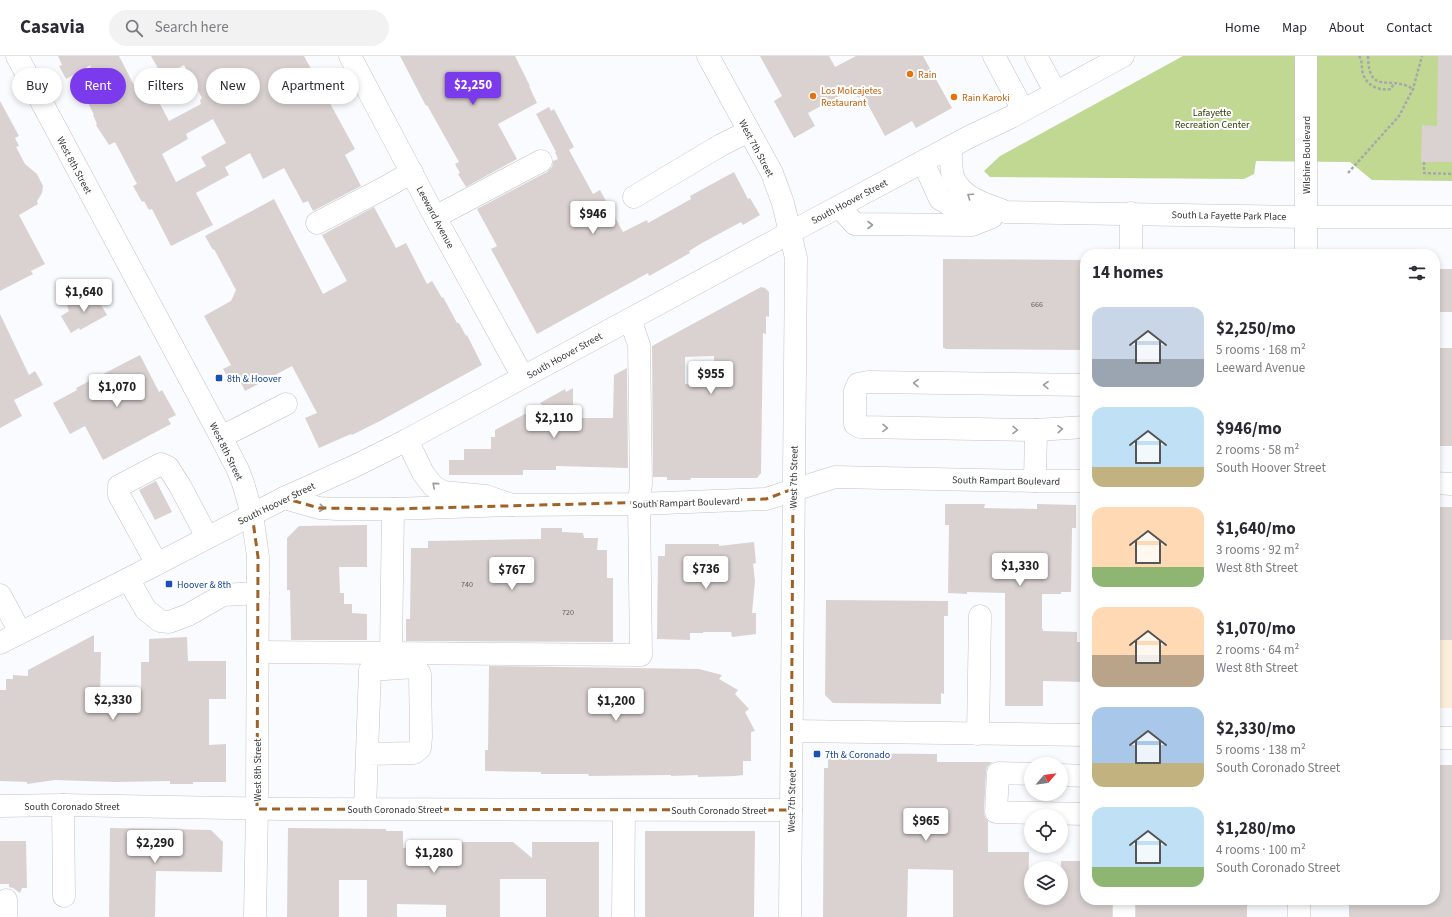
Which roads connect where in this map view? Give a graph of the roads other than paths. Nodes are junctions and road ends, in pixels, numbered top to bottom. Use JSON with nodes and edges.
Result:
{"nodes":[{"id":1,"x":17,"y":56,"type":"edge"},
{"id":2,"x":350,"y":56,"type":"edge"},
{"id":3,"x":708,"y":56,"type":"edge"},
{"id":4,"x":994,"y":56,"type":"edge"},
{"id":5,"x":1036,"y":56,"type":"edge"},
{"id":6,"x":1123,"y":56,"type":"edge"},
{"id":7,"x":1306,"y":56,"type":"edge"},
{"id":8,"x":1056,"y":93,"type":"junction"},
{"id":9,"x":1023,"y":110,"type":"junction"},
{"id":10,"x":749,"y":131,"type":"junction"},
{"id":11,"x":951,"y":147,"type":"junction"},
{"id":12,"x":541,"y":161,"type":"dead end"},
{"id":13,"x":924,"y":162,"type":"junction"},
{"id":14,"x":412,"y":172,"type":"junction"},
{"id":15,"x":634,"y":198,"type":"dead end"},
{"id":16,"x":839,"y":207,"type":"junction"},
{"id":17,"x":1006,"y":212,"type":"junction"},
{"id":18,"x":1131,"y":213,"type":"junction"},
{"id":19,"x":1306,"y":216,"type":"junction"},
{"id":20,"x":436,"y":217,"type":"junction"},
{"id":21,"x":1452,"y":217,"type":"edge"},
{"id":22,"x":982,"y":221,"type":"junction"},
{"id":23,"x":317,"y":223,"type":"dead end"},
{"id":24,"x":791,"y":232,"type":"junction"},
{"id":25,"x":1131,"y":249,"type":"edge"},
{"id":26,"x":1306,"y":249,"type":"edge"},
{"id":27,"x":630,"y":319,"type":"junction"},
{"id":28,"x":523,"y":377,"type":"junction"},
{"id":29,"x":1080,"y":386,"type":"edge"},
{"id":30,"x":286,"y":404,"type":"dead end"},
{"id":31,"x":1080,"y":427,"type":"edge"},
{"id":32,"x":1036,"y":430,"type":"junction"},
{"id":33,"x":221,"y":437,"type":"junction"},
{"id":34,"x":407,"y":440,"type":"junction"},
{"id":35,"x":1035,"y":481,"type":"junction"},
{"id":36,"x":1080,"y":481,"type":"edge"},
{"id":37,"x":1440,"y":483,"type":"edge"},
{"id":38,"x":1452,"y":484,"type":"edge"},
{"id":39,"x":793,"y":489,"type":"junction"},
{"id":40,"x":284,"y":498,"type":"junction"},
{"id":41,"x":640,"y":504,"type":"junction"},
{"id":42,"x":512,"y":505,"type":"junction"},
{"id":43,"x":393,"y":509,"type":"junction"},
{"id":44,"x":252,"y":514,"type":"junction"},
{"id":45,"x":207,"y":537,"type":"junction"},
{"id":46,"x":156,"y":564,"type":"junction"},
{"id":47,"x":128,"y":579,"type":"junction"},
{"id":48,"x":258,"y":593,"type":"junction"},
{"id":49,"x":0,"y":595,"type":"edge"},
{"id":50,"x":980,"y":616,"type":"dead end"},
{"id":51,"x":20,"y":632,"type":"junction"},
{"id":52,"x":0,"y":643,"type":"edge"},
{"id":53,"x":258,"y":652,"type":"junction"},
{"id":54,"x":391,"y":652,"type":"junction"},
{"id":55,"x":792,"y":731,"type":"junction"},
{"id":56,"x":978,"y":734,"type":"junction"},
{"id":57,"x":1080,"y":735,"type":"edge"},
{"id":58,"x":1440,"y":738,"type":"edge"},
{"id":59,"x":1452,"y":738,"type":"edge"},
{"id":60,"x":368,"y":754,"type":"dead end"},
{"id":61,"x":1024,"y":774,"type":"edge"},
{"id":62,"x":1068,"y":775,"type":"edge"},
{"id":63,"x":1080,"y":776,"type":"edge"},
{"id":64,"x":62,"y":804,"type":"junction"},
{"id":65,"x":0,"y":806,"type":"edge"},
{"id":66,"x":257,"y":809,"type":"junction"},
{"id":67,"x":365,"y":809,"type":"junction"},
{"id":68,"x":624,"y":810,"type":"junction"},
{"id":69,"x":791,"y":810,"type":"junction"},
{"id":70,"x":1080,"y":814,"type":"edge"},
{"id":71,"x":64,"y":896,"type":"dead end"},
{"id":72,"x":1124,"y":905,"type":"edge"},
{"id":73,"x":1299,"y":905,"type":"edge"},
{"id":74,"x":255,"y":917,"type":"edge"},
{"id":75,"x":623,"y":917,"type":"edge"},
{"id":76,"x":790,"y":917,"type":"edge"},
{"id":77,"x":1124,"y":917,"type":"edge"},
{"id":78,"x":1299,"y":917,"type":"edge"}],
"edges":[{"from":1,"to":33,"type":"street","name":"West 8th Street"},
{"from":2,"to":14,"type":"street","name":"Leeward Avenue"},
{"from":3,"to":10,"type":"street","name":"West 7th Street"},
{"from":4,"to":9,"type":"street"},
{"from":5,"to":8,"type":"street"},
{"from":6,"to":8,"type":"street","name":"South Hoover Street"},
{"from":7,"to":19,"type":"street","name":"Wilshire Boulevard"},
{"from":8,"to":9,"type":"street","name":"South Hoover Street"},
{"from":9,"to":11,"type":"street","name":"South Hoover Street"},
{"from":10,"to":15,"type":"street"},
{"from":10,"to":24,"type":"street","name":"West 7th Street"},
{"from":11,"to":13,"type":"street","name":"South Hoover Street"},
{"from":17,"to":11,"type":"street","name":"South La Fayette Park Place","one_way":true},
{"from":12,"to":20,"type":"street"},
{"from":13,"to":16,"type":"street","name":"South Hoover Street"},
{"from":13,"to":22,"type":"street"},
{"from":14,"to":20,"type":"street","name":"Leeward Avenue"},
{"from":14,"to":23,"type":"street"},
{"from":16,"to":22,"type":"street","name":"South La Fayette Park Place","one_way":true},
{"from":16,"to":24,"type":"street","name":"South Hoover Street"},
{"from":17,"to":18,"type":"street","name":"South La Fayette Park Place"},
{"from":17,"to":22,"type":"street","name":"South La Fayette Park Place"},
{"from":18,"to":19,"type":"street","name":"South La Fayette Park Place"},
{"from":18,"to":25,"type":"street"},
{"from":19,"to":21,"type":"street","name":"South La Fayette Park Place"},
{"from":19,"to":26,"type":"street","name":"Wilshire Boulevard"},
{"from":20,"to":28,"type":"street","name":"Leeward Avenue"},
{"from":24,"to":27,"type":"street","name":"South Hoover Street"},
{"from":24,"to":39,"type":"street","name":"West 7th Street"},
{"from":27,"to":28,"type":"street","name":"South Hoover Street"},
{"from":27,"to":41,"type":"street"},
{"from":28,"to":34,"type":"street","name":"South Hoover Street"},
{"from":29,"to":32,"type":"street","one_way":true},
{"from":30,"to":33,"type":"street"},
{"from":32,"to":31,"type":"street","one_way":true},
{"from":32,"to":35,"type":"street"},
{"from":33,"to":44,"type":"street","name":"West 8th Street"},
{"from":34,"to":40,"type":"street","name":"South Hoover Street"},
{"from":42,"to":34,"type":"street","one_way":true},
{"from":35,"to":36,"type":"street","name":"South Rampart Boulevard"},
{"from":35,"to":39,"type":"street","name":"South Rampart Boulevard"},
{"from":37,"to":38,"type":"street"},
{"from":39,"to":41,"type":"street","name":"South Rampart Boulevard"},
{"from":39,"to":55,"type":"street","name":"West 7th Street"},
{"from":40,"to":43,"type":"street","name":"South Rampart Boulevard","one_way":true},
{"from":40,"to":44,"type":"street","name":"South Hoover Street"},
{"from":41,"to":42,"type":"street","name":"South Rampart Boulevard"},
{"from":41,"to":54,"type":"street"},
{"from":42,"to":43,"type":"street","name":"South Rampart Boulevard"},
{"from":43,"to":54,"type":"street"},
{"from":44,"to":45,"type":"street","name":"South Hoover Street"},
{"from":44,"to":48,"type":"street","name":"West 8th Street"},
{"from":45,"to":46,"type":"street","name":"South Hoover Street"},
{"from":45,"to":46,"type":"street"},
{"from":46,"to":47,"type":"street","name":"South Hoover Street"},
{"from":47,"to":48,"type":"street"},
{"from":47,"to":51,"type":"street","name":"South Hoover Street"},
{"from":48,"to":53,"type":"street","name":"West 8th Street"},
{"from":49,"to":51,"type":"street"},
{"from":50,"to":56,"type":"street"},
{"from":51,"to":52,"type":"street","name":"South Hoover Street"},
{"from":53,"to":54,"type":"street"},
{"from":53,"to":66,"type":"street","name":"West 8th Street"},
{"from":55,"to":56,"type":"street"},
{"from":55,"to":69,"type":"street","name":"West 7th Street"},
{"from":56,"to":57,"type":"street"},
{"from":58,"to":59,"type":"street"},
{"from":60,"to":67,"type":"street"},
{"from":61,"to":70,"type":"street"},
{"from":62,"to":63,"type":"street"},
{"from":64,"to":65,"type":"street","name":"South Coronado Street"},
{"from":64,"to":66,"type":"street","name":"South Coronado Street"},
{"from":64,"to":71,"type":"street"},
{"from":66,"to":67,"type":"street","name":"South Coronado Street"},
{"from":66,"to":74,"type":"street","name":"West 8th Street"},
{"from":67,"to":68,"type":"street","name":"South Coronado Street"},
{"from":68,"to":69,"type":"street","name":"South Coronado Street"},
{"from":68,"to":75,"type":"street"},
{"from":69,"to":76,"type":"street","name":"West 7th Street"},
{"from":72,"to":77,"type":"street"},
{"from":73,"to":78,"type":"street"}]}
